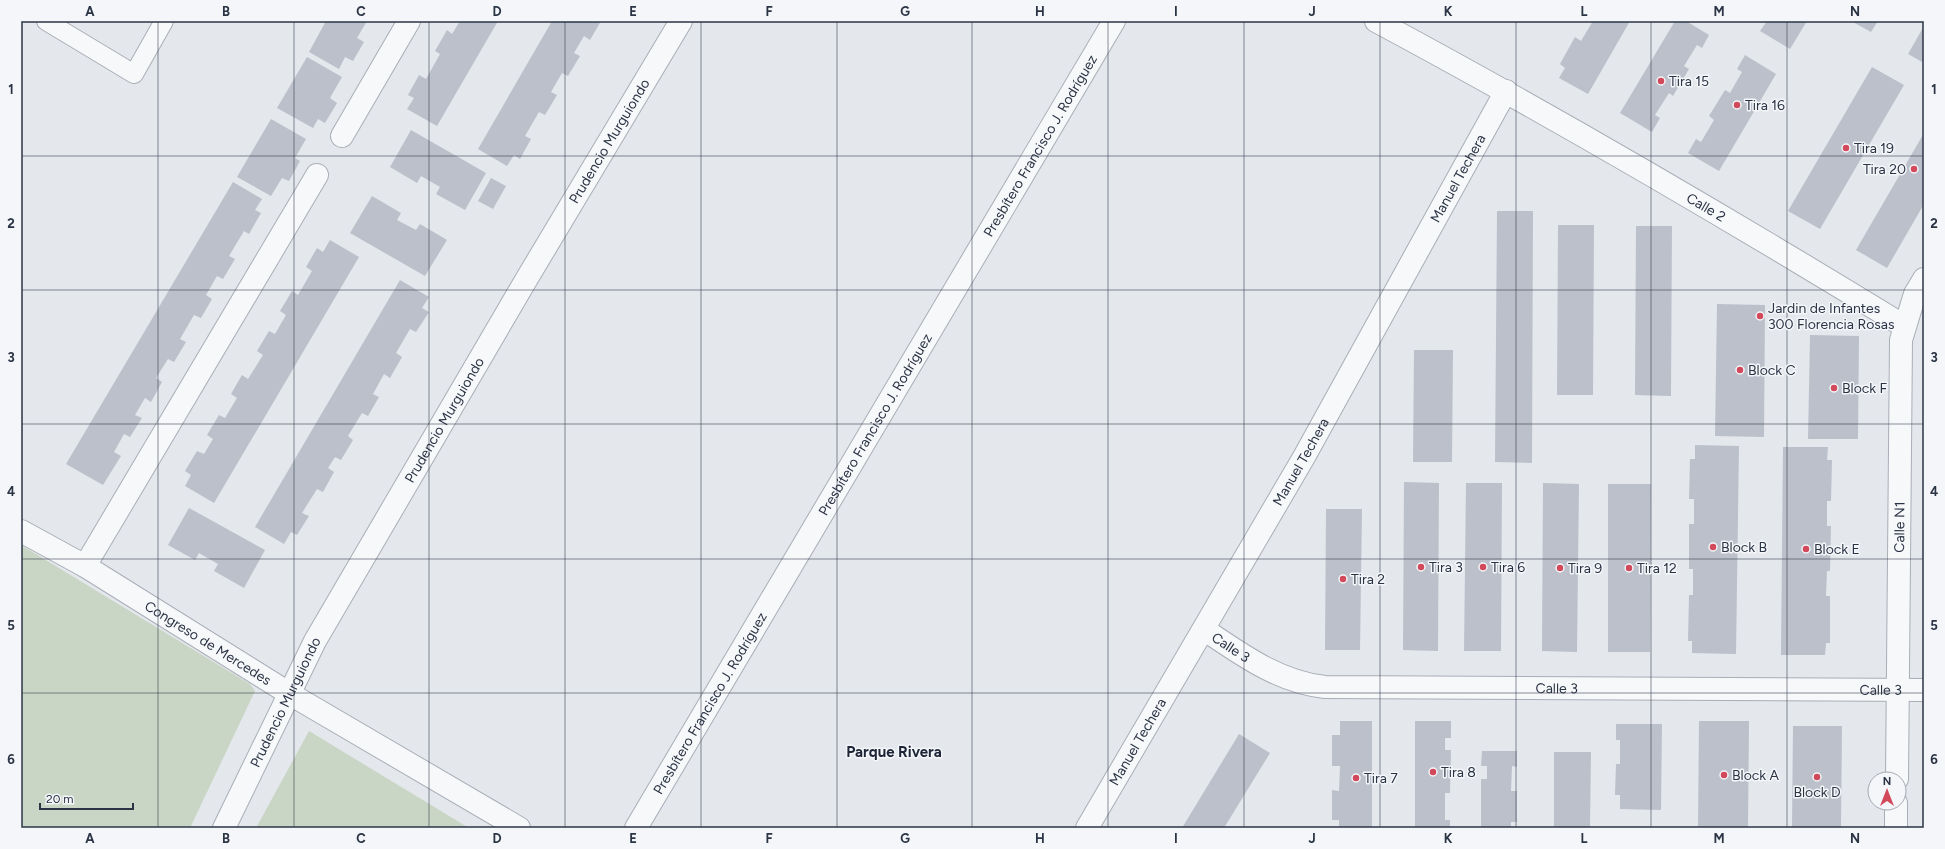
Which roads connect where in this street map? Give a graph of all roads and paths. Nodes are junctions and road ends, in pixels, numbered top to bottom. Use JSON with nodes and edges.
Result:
{"nodes":[{"id":1,"x":46,"y":21,"type":"edge"},
{"id":2,"x":164,"y":21,"type":"edge"},
{"id":3,"x":409,"y":21,"type":"edge"},
{"id":4,"x":681,"y":21,"type":"edge"},
{"id":5,"x":1114,"y":21,"type":"edge"},
{"id":6,"x":1376,"y":21,"type":"edge"},
{"id":7,"x":1506,"y":91,"type":"junction"},
{"id":8,"x":342,"y":136,"type":"dead end"},
{"id":9,"x":317,"y":175,"type":"dead end"},
{"id":10,"x":1924,"y":279,"type":"edge"},
{"id":11,"x":1904,"y":326,"type":"junction"},
{"id":12,"x":21,"y":531,"type":"edge"},
{"id":13,"x":85,"y":566,"type":"junction"},
{"id":14,"x":1204,"y":630,"type":"junction"},
{"id":15,"x":1898,"y":690,"type":"junction"},
{"id":16,"x":1924,"y":690,"type":"edge"},
{"id":17,"x":290,"y":694,"type":"junction"},
{"id":18,"x":1897,"y":771,"type":"edge"},
{"id":19,"x":1896,"y":811,"type":"edge"},
{"id":20,"x":224,"y":828,"type":"edge"},
{"id":21,"x":519,"y":828,"type":"edge"},
{"id":22,"x":636,"y":828,"type":"edge"},
{"id":23,"x":1087,"y":828,"type":"edge"},
{"id":24,"x":1896,"y":828,"type":"edge"}],
"edges":[{"from":1,"to":2,"type":"lane"},
{"from":3,"to":8,"type":"street"},
{"from":4,"to":17,"type":"street","name":"Prudencio Murguiondo"},
{"from":5,"to":22,"type":"street","name":"Presbítero Francisco J. Rodríguez"},
{"from":6,"to":7,"type":"street","name":"Calle 2"},
{"from":7,"to":11,"type":"street","name":"Calle 2"},
{"from":7,"to":14,"type":"street","name":"Manuel Techera"},
{"from":9,"to":13,"type":"street"},
{"from":10,"to":11,"type":"street","name":"Calle N1"},
{"from":11,"to":15,"type":"street","name":"Calle N1"},
{"from":12,"to":13,"type":"street","name":"Congreso de Mercedes"},
{"from":13,"to":17,"type":"street","name":"Congreso de Mercedes"},
{"from":14,"to":15,"type":"street","name":"Calle 3"},
{"from":14,"to":23,"type":"street","name":"Manuel Techera"},
{"from":15,"to":16,"type":"street","name":"Calle 3"},
{"from":15,"to":18,"type":"street","name":"Calle N1"},
{"from":17,"to":20,"type":"street","name":"Prudencio Murguiondo"},
{"from":17,"to":21,"type":"street","name":"Congreso de Mercedes"},
{"from":19,"to":24,"type":"street"}]}
